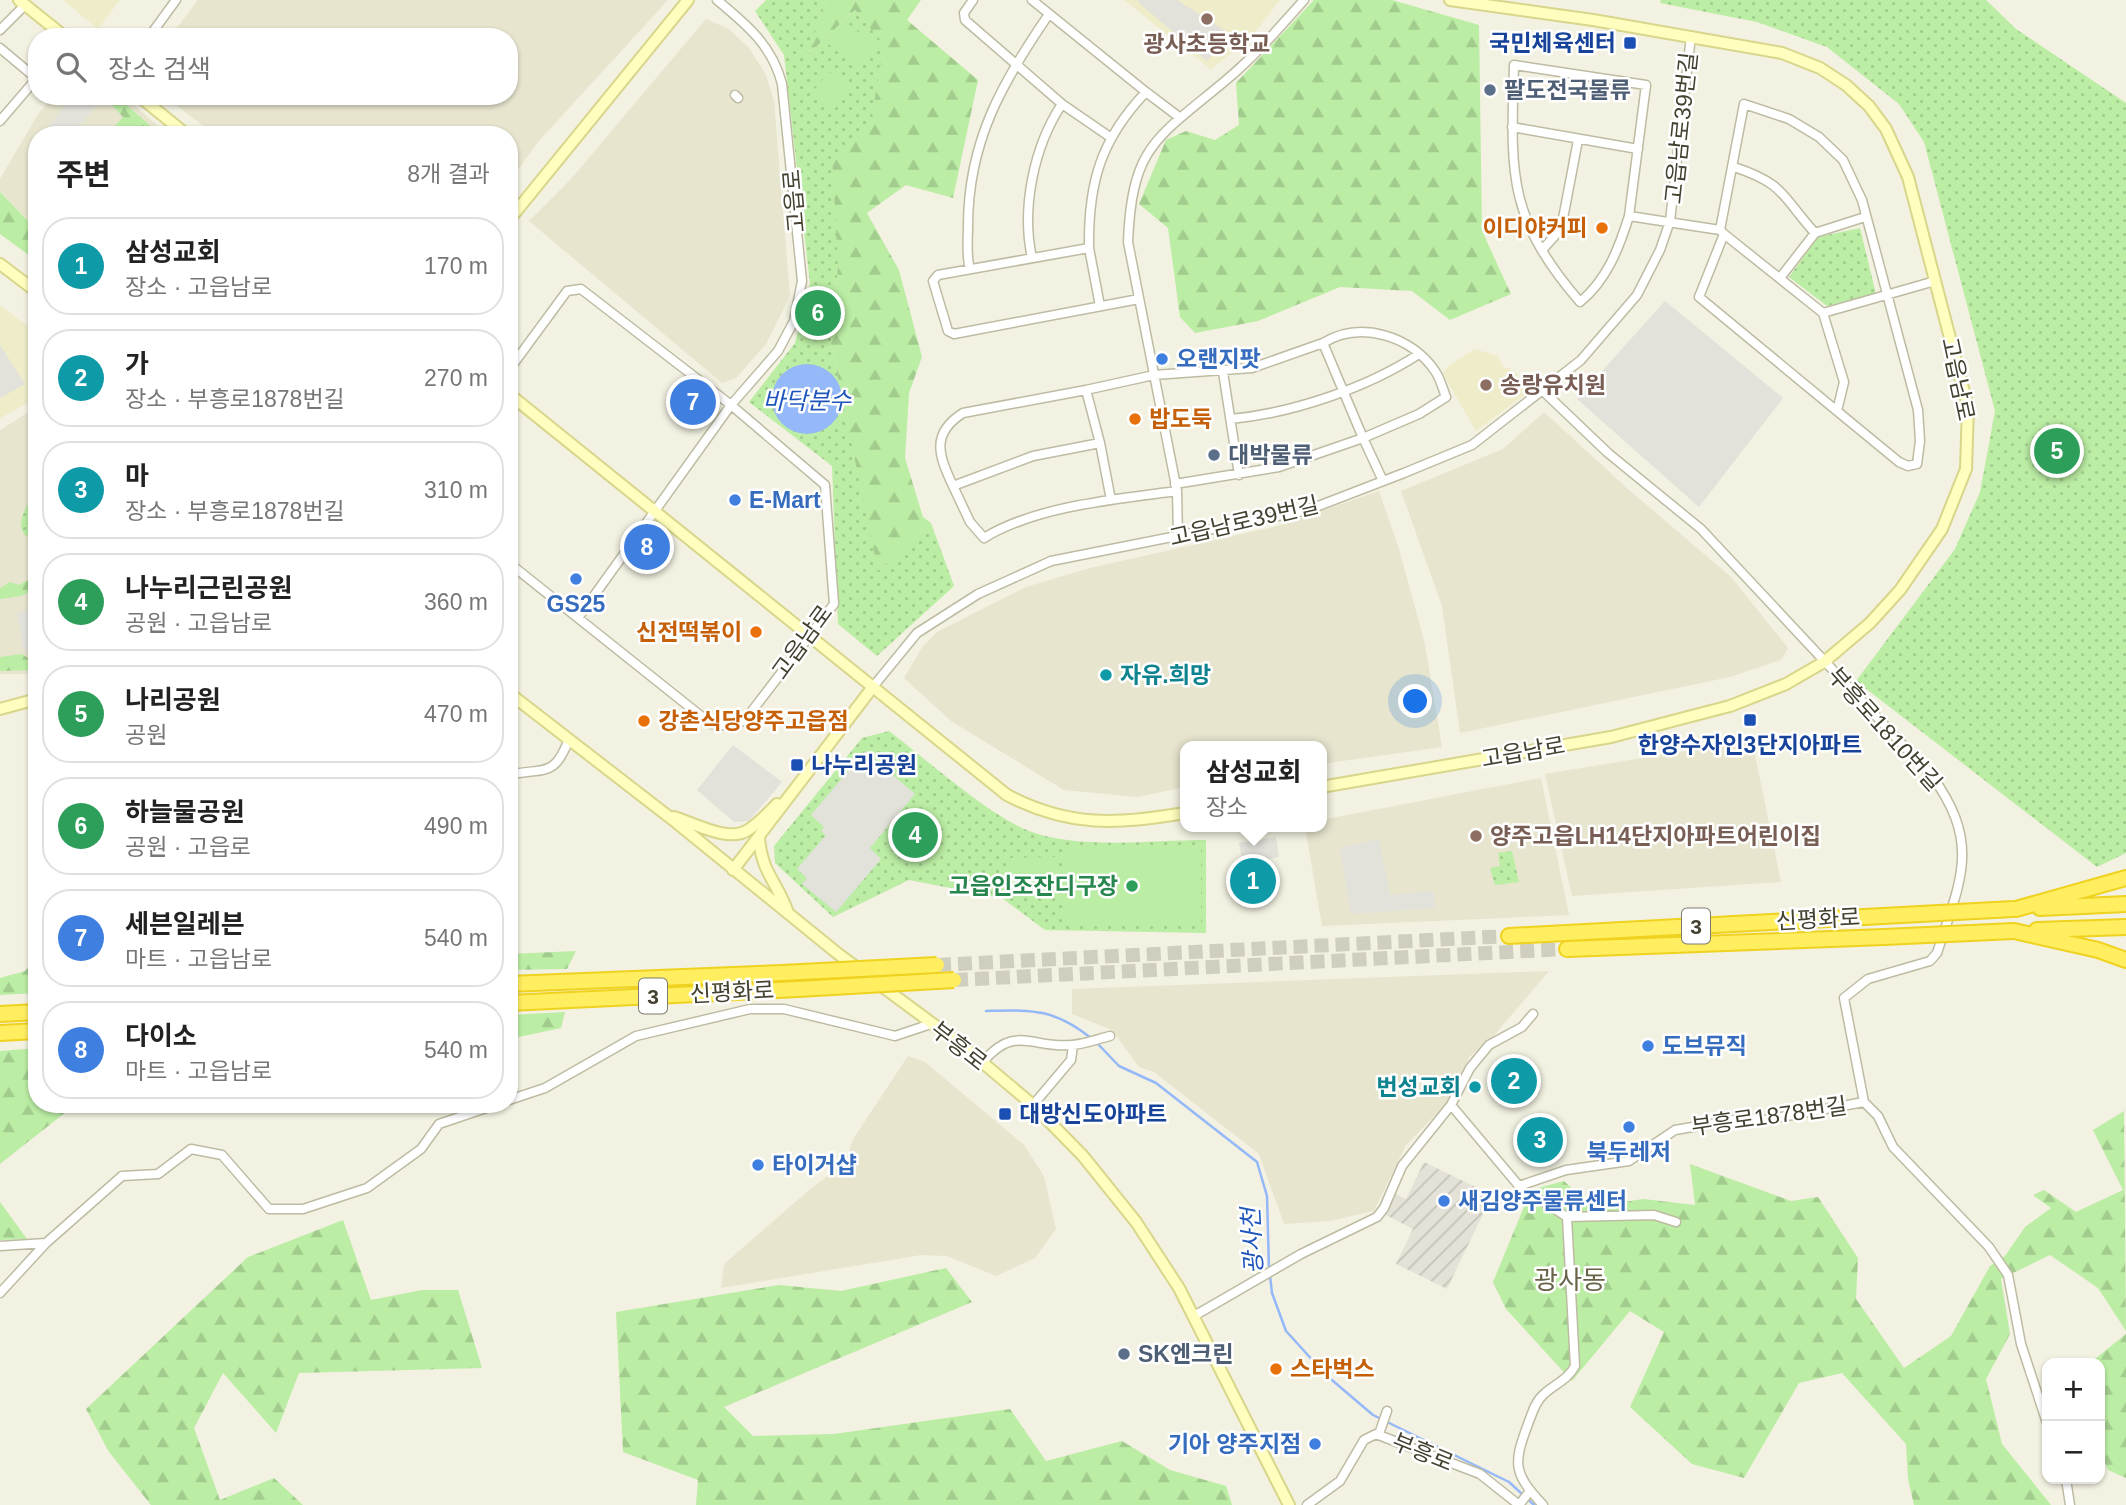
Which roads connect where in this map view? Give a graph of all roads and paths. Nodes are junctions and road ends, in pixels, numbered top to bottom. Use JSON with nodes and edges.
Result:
{"nodes":[{"id":1,"x":176,"y":0,"type":"edge"},
{"id":2,"x":688,"y":0,"type":"edge"},
{"id":3,"x":717,"y":0,"type":"edge"},
{"id":4,"x":973,"y":0,"type":"edge"},
{"id":5,"x":1032,"y":0,"type":"edge"},
{"id":6,"x":1304,"y":0,"type":"edge"},
{"id":7,"x":1450,"y":0,"type":"edge"},
{"id":8,"x":22,"y":2,"type":"edge"},
{"id":9,"x":1049,"y":14,"type":"junction"},
{"id":10,"x":54,"y":28,"type":"edge"},
{"id":11,"x":156,"y":28,"type":"edge"},
{"id":12,"x":0,"y":30,"type":"edge"},
{"id":13,"x":1691,"y":36,"type":"junction"},
{"id":14,"x":0,"y":48,"type":"edge"},
{"id":15,"x":1015,"y":63,"type":"junction"},
{"id":16,"x":28,"y":72,"type":"edge"},
{"id":17,"x":28,"y":88,"type":"edge"},
{"id":18,"x":1146,"y":92,"type":"junction"},
{"id":19,"x":1062,"y":104,"type":"junction"},
{"id":20,"x":150,"y":105,"type":"edge"},
{"id":21,"x":1178,"y":117,"type":"junction"},
{"id":22,"x":0,"y":121,"type":"edge"},
{"id":23,"x":176,"y":126,"type":"edge"},
{"id":24,"x":1512,"y":127,"type":"junction"},
{"id":25,"x":1110,"y":137,"type":"junction"},
{"id":26,"x":1578,"y":140,"type":"junction"},
{"id":27,"x":1638,"y":149,"type":"junction"},
{"id":28,"x":1734,"y":167,"type":"junction"},
{"id":29,"x":518,"y":209,"type":"edge"},
{"id":30,"x":1629,"y":215,"type":"junction"},
{"id":31,"x":1865,"y":217,"type":"junction"},
{"id":32,"x":1671,"y":221,"type":"junction"},
{"id":33,"x":1722,"y":232,"type":"junction"},
{"id":34,"x":1815,"y":233,"type":"junction"},
{"id":35,"x":1089,"y":247,"type":"junction"},
{"id":36,"x":1542,"y":250,"type":"junction"},
{"id":37,"x":1032,"y":258,"type":"junction"},
{"id":38,"x":0,"y":264,"type":"edge"},
{"id":39,"x":970,"y":269,"type":"junction"},
{"id":40,"x":1780,"y":278,"type":"junction"},
{"id":41,"x":1935,"y":281,"type":"junction"},
{"id":42,"x":28,"y":285,"type":"edge"},
{"id":43,"x":1887,"y":295,"type":"junction"},
{"id":44,"x":1139,"y":299,"type":"junction"},
{"id":45,"x":1100,"y":306,"type":"junction"},
{"id":46,"x":1823,"y":313,"type":"junction"},
{"id":47,"x":1322,"y":343,"type":"junction"},
{"id":48,"x":1419,"y":354,"type":"junction"},
{"id":49,"x":518,"y":358,"type":"edge"},
{"id":50,"x":1223,"y":372,"type":"junction"},
{"id":51,"x":1154,"y":375,"type":"junction"},
{"id":52,"x":1086,"y":390,"type":"junction"},
{"id":53,"x":1343,"y":390,"type":"junction"},
{"id":54,"x":1542,"y":390,"type":"junction"},
{"id":55,"x":518,"y":401,"type":"edge"},
{"id":56,"x":731,"y":405,"type":"junction"},
{"id":57,"x":1837,"y":411,"type":"junction"},
{"id":58,"x":1231,"y":419,"type":"junction"},
{"id":59,"x":1363,"y":439,"type":"junction"},
{"id":60,"x":1100,"y":443,"type":"junction"},
{"id":61,"x":1239,"y":475,"type":"junction"},
{"id":62,"x":1383,"y":481,"type":"junction"},
{"id":63,"x":953,"y":486,"type":"junction"},
{"id":64,"x":1176,"y":487,"type":"junction"},
{"id":65,"x":1111,"y":500,"type":"junction"},
{"id":66,"x":653,"y":510,"type":"junction"},
{"id":67,"x":1178,"y":537,"type":"junction"},
{"id":68,"x":518,"y":570,"type":"edge"},
{"id":69,"x":578,"y":618,"type":"junction"},
{"id":70,"x":810,"y":637,"type":"junction"},
{"id":71,"x":1824,"y":662,"type":"junction"},
{"id":72,"x":872,"y":688,"type":"junction"},
{"id":73,"x":518,"y":699,"type":"edge"},
{"id":74,"x":28,"y":701,"type":"edge"},
{"id":75,"x":0,"y":709,"type":"edge"},
{"id":76,"x":569,"y":739,"type":"junction"},
{"id":77,"x":518,"y":774,"type":"edge"},
{"id":78,"x":1327,"y":786,"type":"edge"},
{"id":79,"x":792,"y":791,"type":"junction"},
{"id":80,"x":1180,"y":814,"type":"edge"},
{"id":81,"x":667,"y":815,"type":"junction"},
{"id":82,"x":758,"y":838,"type":"junction"},
{"id":83,"x":733,"y":870,"type":"junction"},
{"id":84,"x":2126,"y":878,"type":"edge"},
{"id":85,"x":2126,"y":904,"type":"edge"},
{"id":86,"x":2014,"y":909,"type":"junction"},
{"id":87,"x":789,"y":916,"type":"junction"},
{"id":88,"x":2126,"y":927,"type":"edge"},
{"id":89,"x":2014,"y":931,"type":"junction"},
{"id":90,"x":1509,"y":936,"type":"tunnel mouth"},
{"id":91,"x":1567,"y":949,"type":"tunnel mouth"},
{"id":92,"x":2126,"y":960,"type":"edge"},
{"id":93,"x":937,"y":965,"type":"tunnel mouth"},
{"id":94,"x":954,"y":980,"type":"tunnel mouth"},
{"id":95,"x":518,"y":984,"type":"edge"},
{"id":96,"x":518,"y":1003,"type":"edge"},
{"id":97,"x":28,"y":1012,"type":"edge"},
{"id":98,"x":0,"y":1014,"type":"edge"},
{"id":99,"x":1533,"y":1014,"type":"dead end"},
{"id":100,"x":931,"y":1024,"type":"junction"},
{"id":101,"x":28,"y":1031,"type":"edge"},
{"id":102,"x":0,"y":1033,"type":"edge"},
{"id":103,"x":1110,"y":1036,"type":"dead end"},
{"id":104,"x":1073,"y":1045,"type":"junction"},
{"id":105,"x":982,"y":1063,"type":"junction"},
{"id":106,"x":518,"y":1097,"type":"edge"},
{"id":107,"x":1864,"y":1102,"type":"junction"},
{"id":108,"x":1033,"y":1105,"type":"junction"},
{"id":109,"x":1451,"y":1105,"type":"junction"},
{"id":110,"x":471,"y":1113,"type":"edge"},
{"id":111,"x":1519,"y":1186,"type":"junction"},
{"id":112,"x":1567,"y":1217,"type":"junction"},
{"id":113,"x":1676,"y":1222,"type":"dead end"},
{"id":114,"x":46,"y":1244,"type":"junction"},
{"id":115,"x":0,"y":1246,"type":"edge"},
{"id":116,"x":0,"y":1293,"type":"edge"},
{"id":117,"x":1194,"y":1316,"type":"junction"},
{"id":118,"x":1386,"y":1412,"type":"dead end"},
{"id":119,"x":2046,"y":1421,"type":"edge"},
{"id":120,"x":1379,"y":1434,"type":"junction"},
{"id":121,"x":2067,"y":1484,"type":"edge"},
{"id":122,"x":1529,"y":1491,"type":"junction"},
{"id":123,"x":1520,"y":1503,"type":"edge"},
{"id":124,"x":1289,"y":1505,"type":"edge"},
{"id":125,"x":1307,"y":1505,"type":"edge"},
{"id":126,"x":1543,"y":1505,"type":"edge"},
{"id":127,"x":2070,"y":1505,"type":"edge"}],
"edges":[{"from":1,"to":11,"type":"street"},
{"from":2,"to":29,"type":"street"},
{"from":3,"to":56,"type":"street","name":"고읍로"},
{"from":4,"to":15,"type":"street"},
{"from":5,"to":9,"type":"street"},
{"from":6,"to":21,"type":"street"},
{"from":7,"to":13,"type":"street","name":"고읍남로"},
{"from":8,"to":10,"type":"street"},
{"from":8,"to":12,"type":"street"},
{"from":9,"to":15,"type":"street"},
{"from":9,"to":18,"type":"street"},
{"from":13,"to":32,"type":"street","name":"고읍남로39번길"},
{"from":13,"to":41,"type":"street","name":"고읍남로"},
{"from":14,"to":16,"type":"street"},
{"from":15,"to":19,"type":"street"},
{"from":15,"to":39,"type":"street"},
{"from":17,"to":22,"type":"street"},
{"from":18,"to":21,"type":"street"},
{"from":18,"to":25,"type":"street"},
{"from":19,"to":25,"type":"street"},
{"from":19,"to":37,"type":"street"},
{"from":20,"to":23,"type":"street"},
{"from":21,"to":44,"type":"street"},
{"from":24,"to":26,"type":"street","name":"고읍남로39번길"},
{"from":24,"to":27,"type":"street","name":"고읍남로39번길"},
{"from":24,"to":36,"type":"street","name":"고읍남로39번길"},
{"from":25,"to":35,"type":"street"},
{"from":26,"to":27,"type":"street","name":"고읍남로39번길"},
{"from":26,"to":36,"type":"street"},
{"from":27,"to":30,"type":"street","name":"고읍남로39번길"},
{"from":28,"to":31,"type":"street"},
{"from":28,"to":33,"type":"street"},
{"from":28,"to":34,"type":"street"},
{"from":30,"to":32,"type":"street","name":"고읍남로39번길"},
{"from":30,"to":36,"type":"street","name":"고읍남로39번길"},
{"from":31,"to":34,"type":"street"},
{"from":31,"to":43,"type":"street"},
{"from":32,"to":33,"type":"street"},
{"from":32,"to":54,"type":"street","name":"고읍남로39번길"},
{"from":33,"to":40,"type":"street"},
{"from":33,"to":57,"type":"street"},
{"from":34,"to":40,"type":"street"},
{"from":35,"to":37,"type":"street"},
{"from":35,"to":45,"type":"street"},
{"from":37,"to":39,"type":"street"},
{"from":38,"to":42,"type":"street"},
{"from":39,"to":45,"type":"street"},
{"from":40,"to":46,"type":"street"},
{"from":41,"to":43,"type":"street"},
{"from":41,"to":71,"type":"street","name":"고읍남로"},
{"from":43,"to":46,"type":"street"},
{"from":43,"to":57,"type":"street"},
{"from":44,"to":45,"type":"street"},
{"from":44,"to":51,"type":"street"},
{"from":46,"to":57,"type":"street"},
{"from":47,"to":48,"type":"street"},
{"from":47,"to":50,"type":"street"},
{"from":47,"to":53,"type":"street"},
{"from":48,"to":53,"type":"street"},
{"from":48,"to":59,"type":"street"},
{"from":49,"to":56,"type":"street","name":"고읍남로"},
{"from":50,"to":51,"type":"street"},
{"from":50,"to":58,"type":"street"},
{"from":51,"to":52,"type":"street"},
{"from":51,"to":64,"type":"street"},
{"from":52,"to":60,"type":"street"},
{"from":52,"to":63,"type":"street"},
{"from":53,"to":58,"type":"street"},
{"from":53,"to":59,"type":"street"},
{"from":54,"to":62,"type":"street","name":"고읍남로39번길"},
{"from":54,"to":71,"type":"street"},
{"from":55,"to":66,"type":"street"},
{"from":56,"to":66,"type":"street"},
{"from":56,"to":70,"type":"street","name":"고읍남로"},
{"from":58,"to":61,"type":"street"},
{"from":59,"to":61,"type":"street"},
{"from":59,"to":62,"type":"street"},
{"from":60,"to":63,"type":"street"},
{"from":60,"to":65,"type":"street"},
{"from":61,"to":64,"type":"street"},
{"from":62,"to":67,"type":"street","name":"고읍남로39번길"},
{"from":63,"to":65,"type":"street"},
{"from":64,"to":65,"type":"street"},
{"from":64,"to":67,"type":"street"},
{"from":66,"to":69,"type":"street"},
{"from":66,"to":70,"type":"street"},
{"from":67,"to":72,"type":"street","name":"고읍남로39번길"},
{"from":68,"to":69,"type":"street","name":"고읍남로"},
{"from":69,"to":70,"type":"street","name":"고읍남로"},
{"from":70,"to":72,"type":"street"},
{"from":71,"to":78,"type":"street","name":"고읍남로"},
{"from":71,"to":107,"type":"street","name":"부흥로1810번길"},
{"from":72,"to":79,"type":"street"},
{"from":72,"to":80,"type":"street"},
{"from":73,"to":76,"type":"street","name":"부흥로"},
{"from":74,"to":75,"type":"street"},
{"from":76,"to":77,"type":"street"},
{"from":76,"to":81,"type":"street","name":"부흥로"},
{"from":79,"to":81,"type":"street"},
{"from":79,"to":82,"type":"street"},
{"from":81,"to":83,"type":"street","name":"부흥로"},
{"from":82,"to":83,"type":"street"},
{"from":82,"to":87,"type":"street"},
{"from":83,"to":87,"type":"street","name":"부흥로"},
{"from":84,"to":86,"type":"highway"},
{"from":85,"to":86,"type":"highway","name":"신평화로","number":"3"},
{"from":86,"to":90,"type":"highway","name":"신평화로","number":"3","bridge":true},
{"from":87,"to":100,"type":"street","name":"부흥로"},
{"from":88,"to":89,"type":"highway","name":"신평화로","number":"3"},
{"from":89,"to":91,"type":"highway","name":"신평화로","number":"3","bridge":true},
{"from":89,"to":92,"type":"highway"},
{"from":93,"to":95,"type":"highway","name":"신평화로","number":"3","bridge":true},
{"from":94,"to":96,"type":"highway","name":"신평화로","number":"3","bridge":true},
{"from":97,"to":98,"type":"highway"},
{"from":99,"to":109,"type":"street"},
{"from":100,"to":105,"type":"street","name":"부흥로"},
{"from":100,"to":106,"type":"street"},
{"from":101,"to":102,"type":"highway"},
{"from":103,"to":104,"type":"street"},
{"from":104,"to":105,"type":"street"},
{"from":104,"to":108,"type":"street"},
{"from":105,"to":108,"type":"street","name":"부흥로"},
{"from":107,"to":111,"type":"street","name":"부흥로1878번길"},
{"from":107,"to":119,"type":"street","name":"부흥로1810번길"},
{"from":108,"to":117,"type":"street","name":"부흥로"},
{"from":109,"to":111,"type":"street"},
{"from":109,"to":117,"type":"street"},
{"from":110,"to":114,"type":"street"},
{"from":111,"to":112,"type":"street"},
{"from":112,"to":113,"type":"street"},
{"from":112,"to":122,"type":"street"},
{"from":114,"to":115,"type":"street"},
{"from":114,"to":116,"type":"street"},
{"from":117,"to":124,"type":"street","name":"부흥로"},
{"from":118,"to":120,"type":"street"},
{"from":120,"to":123,"type":"street","name":"부흥로"},
{"from":120,"to":125,"type":"street","name":"부흥로"},
{"from":121,"to":127,"type":"street"},
{"from":122,"to":123,"type":"street"},
{"from":122,"to":126,"type":"street"}]}
